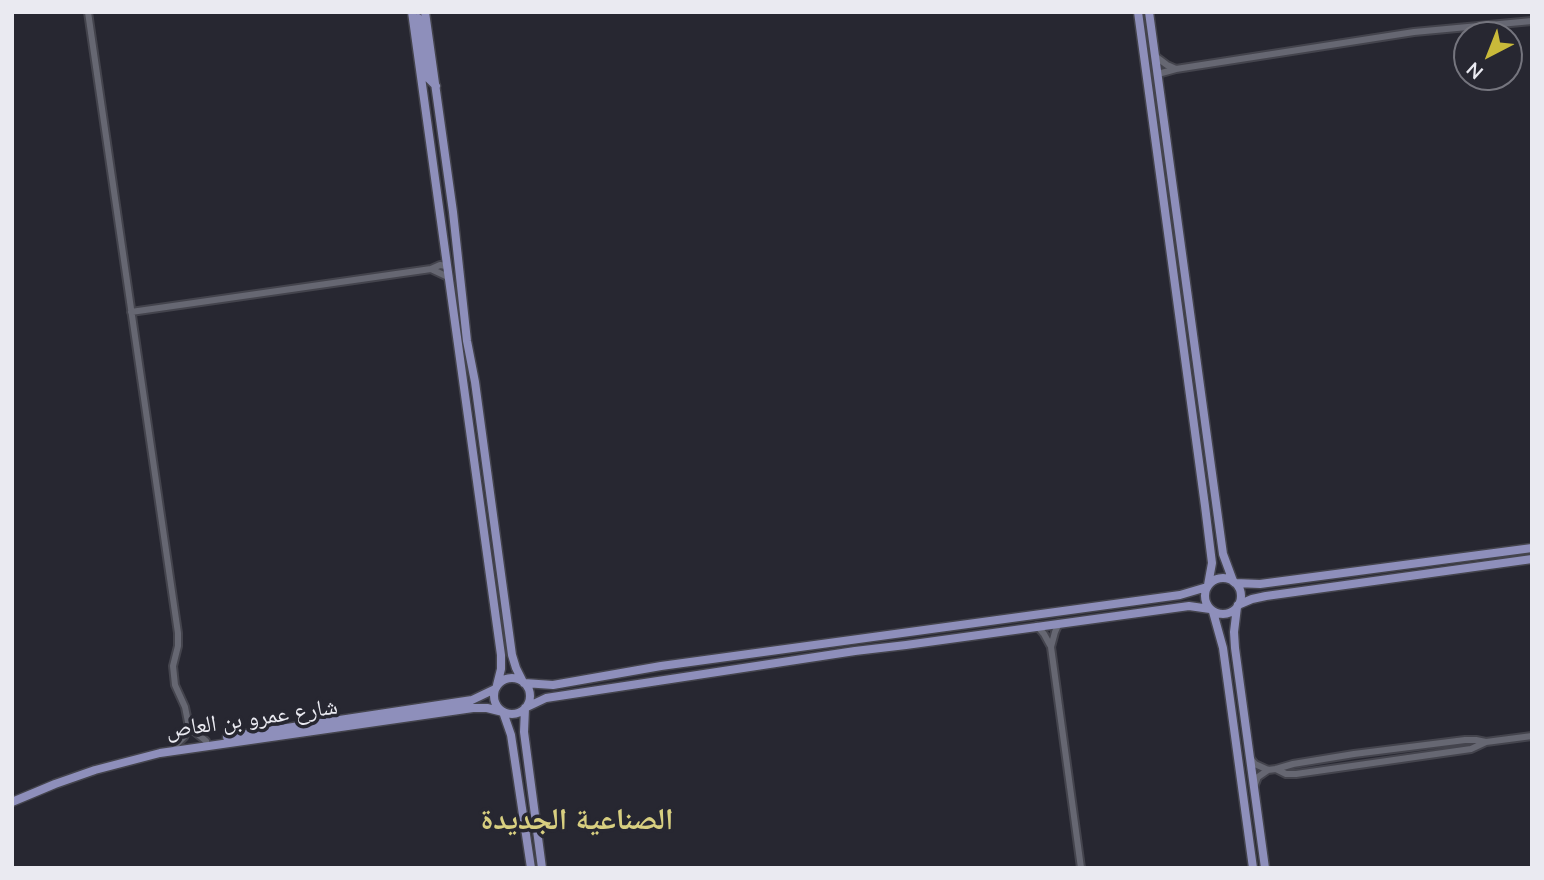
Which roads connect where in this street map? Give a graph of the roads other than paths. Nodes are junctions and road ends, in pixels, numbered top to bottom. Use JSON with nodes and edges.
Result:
{"nodes":[{"id":1,"x":88,"y":12,"type":"edge"},
{"id":2,"x":414,"y":12,"type":"edge"},
{"id":3,"x":425,"y":12,"type":"edge"},
{"id":4,"x":1138,"y":12,"type":"edge"},
{"id":5,"x":1149,"y":12,"type":"edge"},
{"id":6,"x":1532,"y":20,"type":"edge"},
{"id":7,"x":1143,"y":46,"type":"junction"},
{"id":8,"x":1155,"y":56,"type":"junction"},
{"id":9,"x":1176,"y":69,"type":"junction"},
{"id":10,"x":1158,"y":74,"type":"junction"},
{"id":11,"x":436,"y":86,"type":"junction"},
{"id":12,"x":1148,"y":89,"type":"junction"},
{"id":13,"x":1162,"y":112,"type":"junction"},
{"id":14,"x":446,"y":266,"type":"junction"},
{"id":15,"x":431,"y":269,"type":"junction"},
{"id":16,"x":448,"y":277,"type":"junction"},
{"id":17,"x":463,"y":303,"type":"junction"},
{"id":18,"x":131,"y":312,"type":"junction"},
{"id":19,"x":1532,"y":548,"type":"edge"},
{"id":20,"x":1532,"y":559,"type":"edge"},
{"id":21,"x":1234,"y":582,"type":"junction"},
{"id":22,"x":1208,"y":586,"type":"junction"},
{"id":23,"x":1238,"y":606,"type":"junction"},
{"id":24,"x":1212,"y":610,"type":"junction"},
{"id":25,"x":1059,"y":623,"type":"junction"},
{"id":26,"x":1037,"y":626,"type":"junction"},
{"id":27,"x":928,"y":630,"type":"junction"},
{"id":28,"x":873,"y":637,"type":"junction"},
{"id":29,"x":906,"y":645,"type":"junction"},
{"id":30,"x":1051,"y":647,"type":"junction"},
{"id":31,"x":855,"y":651,"type":"junction"},
{"id":32,"x":524,"y":683,"type":"junction"},
{"id":33,"x":496,"y":687,"type":"junction"},
{"id":34,"x":526,"y":707,"type":"junction"},
{"id":35,"x":503,"y":712,"type":"junction"},
{"id":36,"x":189,"y":727,"type":"junction"},
{"id":37,"x":1532,"y":736,"type":"edge"},
{"id":38,"x":206,"y":741,"type":"junction"},
{"id":39,"x":1486,"y":742,"type":"junction"},
{"id":40,"x":176,"y":745,"type":"junction"},
{"id":41,"x":1249,"y":757,"type":"junction"},
{"id":42,"x":1272,"y":770,"type":"junction"},
{"id":43,"x":1254,"y":789,"type":"junction"},
{"id":44,"x":12,"y":796,"type":"edge"},
{"id":45,"x":12,"y":802,"type":"edge"},
{"id":46,"x":531,"y":868,"type":"edge"},
{"id":47,"x":542,"y":868,"type":"edge"},
{"id":48,"x":1081,"y":868,"type":"edge"},
{"id":49,"x":1253,"y":868,"type":"edge"},
{"id":50,"x":1265,"y":868,"type":"edge"}],
"edges":[{"from":1,"to":18,"type":"street"},
{"from":2,"to":11,"type":"main road"},
{"from":2,"to":14,"type":"main road"},
{"from":3,"to":11,"type":"main road"},
{"from":4,"to":7,"type":"main road"},
{"from":5,"to":8,"type":"main road"},
{"from":6,"to":9,"type":"street"},
{"from":7,"to":10,"type":"main road"},
{"from":7,"to":12,"type":"main road"},
{"from":8,"to":9,"type":"street"},
{"from":8,"to":10,"type":"main road"},
{"from":9,"to":10,"type":"street"},
{"from":10,"to":13,"type":"main road"},
{"from":11,"to":17,"type":"main road"},
{"from":12,"to":13,"type":"main road"},
{"from":12,"to":22,"type":"main road"},
{"from":13,"to":21,"type":"main road"},
{"from":14,"to":15,"type":"street"},
{"from":14,"to":16,"type":"main road"},
{"from":14,"to":17,"type":"main road"},
{"from":15,"to":16,"type":"street"},
{"from":15,"to":18,"type":"street"},
{"from":16,"to":33,"type":"main road"},
{"from":17,"to":32,"type":"main road"},
{"from":18,"to":36,"type":"street"},
{"from":19,"to":21,"type":"main road"},
{"from":20,"to":23,"type":"main road"},
{"from":21,"to":22,"type":"main road"},
{"from":21,"to":23,"type":"main road"},
{"from":22,"to":24,"type":"main road"},
{"from":22,"to":27,"type":"main road"},
{"from":23,"to":24,"type":"main road"},
{"from":23,"to":41,"type":"main road"},
{"from":24,"to":25,"type":"main road"},
{"from":24,"to":49,"type":"main road"},
{"from":25,"to":26,"type":"main road"},
{"from":25,"to":30,"type":"street"},
{"from":26,"to":29,"type":"main road"},
{"from":26,"to":30,"type":"street"},
{"from":27,"to":28,"type":"main road"},
{"from":27,"to":29,"type":"main road"},
{"from":28,"to":31,"type":"main road"},
{"from":28,"to":32,"type":"main road"},
{"from":29,"to":31,"type":"main road"},
{"from":30,"to":48,"type":"street"},
{"from":31,"to":34,"type":"main road"},
{"from":32,"to":33,"type":"main road"},
{"from":32,"to":34,"type":"main road"},
{"from":33,"to":35,"type":"main road"},
{"from":33,"to":38,"type":"main road","name":"شارع عمرو بن العاص"},
{"from":34,"to":35,"type":"main road"},
{"from":34,"to":47,"type":"main road"},
{"from":35,"to":45,"type":"main road","name":"شارع عمرو بن العاص"},
{"from":35,"to":46,"type":"main road"},
{"from":36,"to":38,"type":"street"},
{"from":36,"to":40,"type":"street"},
{"from":37,"to":39,"type":"street"},
{"from":38,"to":40,"type":"main road","name":"شارع عمرو بن العاص"},
{"from":39,"to":42,"type":"street"},
{"from":39,"to":42,"type":"street"},
{"from":40,"to":44,"type":"main road","name":"شارع عمرو بن العاص"},
{"from":41,"to":42,"type":"street"},
{"from":41,"to":43,"type":"main road"},
{"from":42,"to":43,"type":"street"},
{"from":43,"to":50,"type":"main road"}]}
